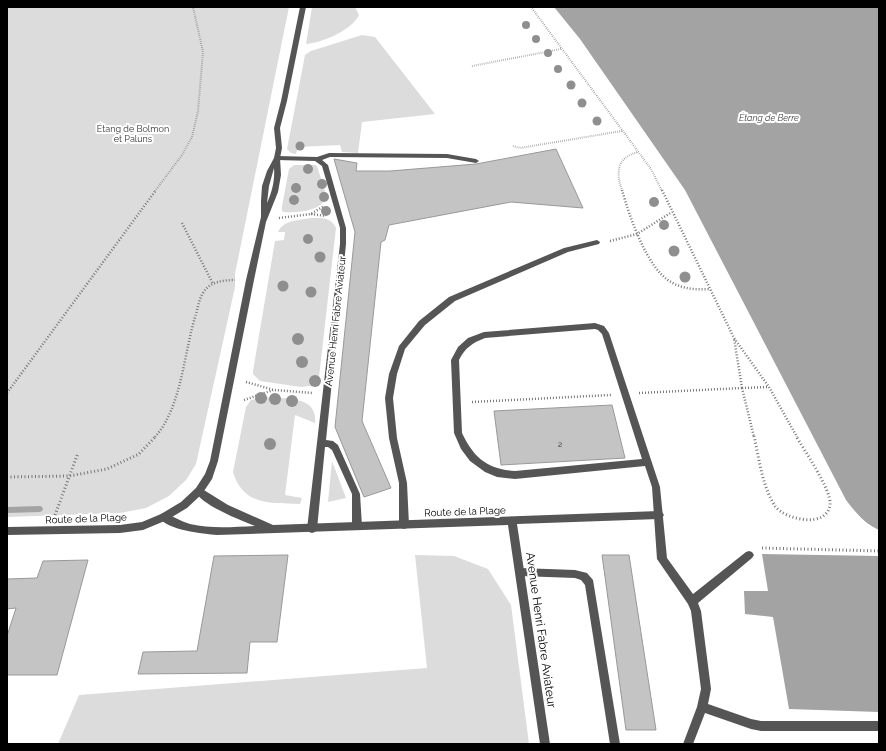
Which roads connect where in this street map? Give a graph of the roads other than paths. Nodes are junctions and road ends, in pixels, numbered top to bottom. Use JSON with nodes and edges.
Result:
{"nodes":[{"id":1,"x":303,"y":7,"type":"edge"},
{"id":2,"x":277,"y":158,"type":"junction"},
{"id":3,"x":317,"y":159,"type":"junction"},
{"id":4,"x":476,"y":161,"type":"dead end"},
{"id":5,"x":597,"y":242,"type":"road end"},
{"id":6,"x":321,"y":443,"type":"junction"},
{"id":7,"x":648,"y":462,"type":"junction"},
{"id":8,"x":199,"y":491,"type":"junction"},
{"id":9,"x":658,"y":516,"type":"junction"},
{"id":10,"x":164,"y":517,"type":"junction"},
{"id":11,"x":512,"y":520,"type":"junction"},
{"id":12,"x":404,"y":525,"type":"junction"},
{"id":13,"x":357,"y":526,"type":"junction"},
{"id":14,"x":312,"y":528,"type":"junction"},
{"id":15,"x":273,"y":529,"type":"junction"},
{"id":16,"x":7,"y":530,"type":"edge"},
{"id":17,"x":749,"y":555,"type":"road end"},
{"id":18,"x":520,"y":572,"type":"junction"},
{"id":19,"x":692,"y":601,"type":"junction"},
{"id":20,"x":702,"y":707,"type":"junction"},
{"id":21,"x":879,"y":726,"type":"edge"},
{"id":22,"x":545,"y":744,"type":"edge"},
{"id":23,"x":615,"y":744,"type":"edge"},
{"id":24,"x":688,"y":744,"type":"edge"}],
"edges":[{"from":1,"to":2,"type":"street"},
{"from":2,"to":3,"type":"street"},
{"from":2,"to":8,"type":"street"},
{"from":3,"to":4,"type":"street"},
{"from":3,"to":6,"type":"street","name":"Avenue Henri Fabre Aviateur"},
{"from":5,"to":12,"type":"street"},
{"from":6,"to":13,"type":"street"},
{"from":6,"to":14,"type":"street","name":"Avenue Henri Fabre Aviateur"},
{"from":7,"to":7,"type":"street"},
{"from":7,"to":9,"type":"street"},
{"from":8,"to":10,"type":"street","name":"Route de la Plage"},
{"from":8,"to":15,"type":"street","name":"Route de la Plage"},
{"from":9,"to":11,"type":"street","name":"Route de la Plage"},
{"from":9,"to":19,"type":"street"},
{"from":10,"to":15,"type":"street","name":"Route de la Plage"},
{"from":10,"to":16,"type":"street","name":"Route de la Plage"},
{"from":11,"to":12,"type":"street","name":"Route de la Plage"},
{"from":11,"to":18,"type":"street","name":"Avenue Henri Fabre Aviateur"},
{"from":12,"to":13,"type":"street","name":"Route de la Plage"},
{"from":13,"to":14,"type":"street","name":"Route de la Plage"},
{"from":14,"to":15,"type":"street","name":"Route de la Plage"},
{"from":17,"to":19,"type":"street"},
{"from":18,"to":22,"type":"street","name":"Avenue Henri Fabre Aviateur"},
{"from":18,"to":23,"type":"street"},
{"from":19,"to":20,"type":"street"},
{"from":20,"to":21,"type":"street"},
{"from":20,"to":24,"type":"street"}]}
